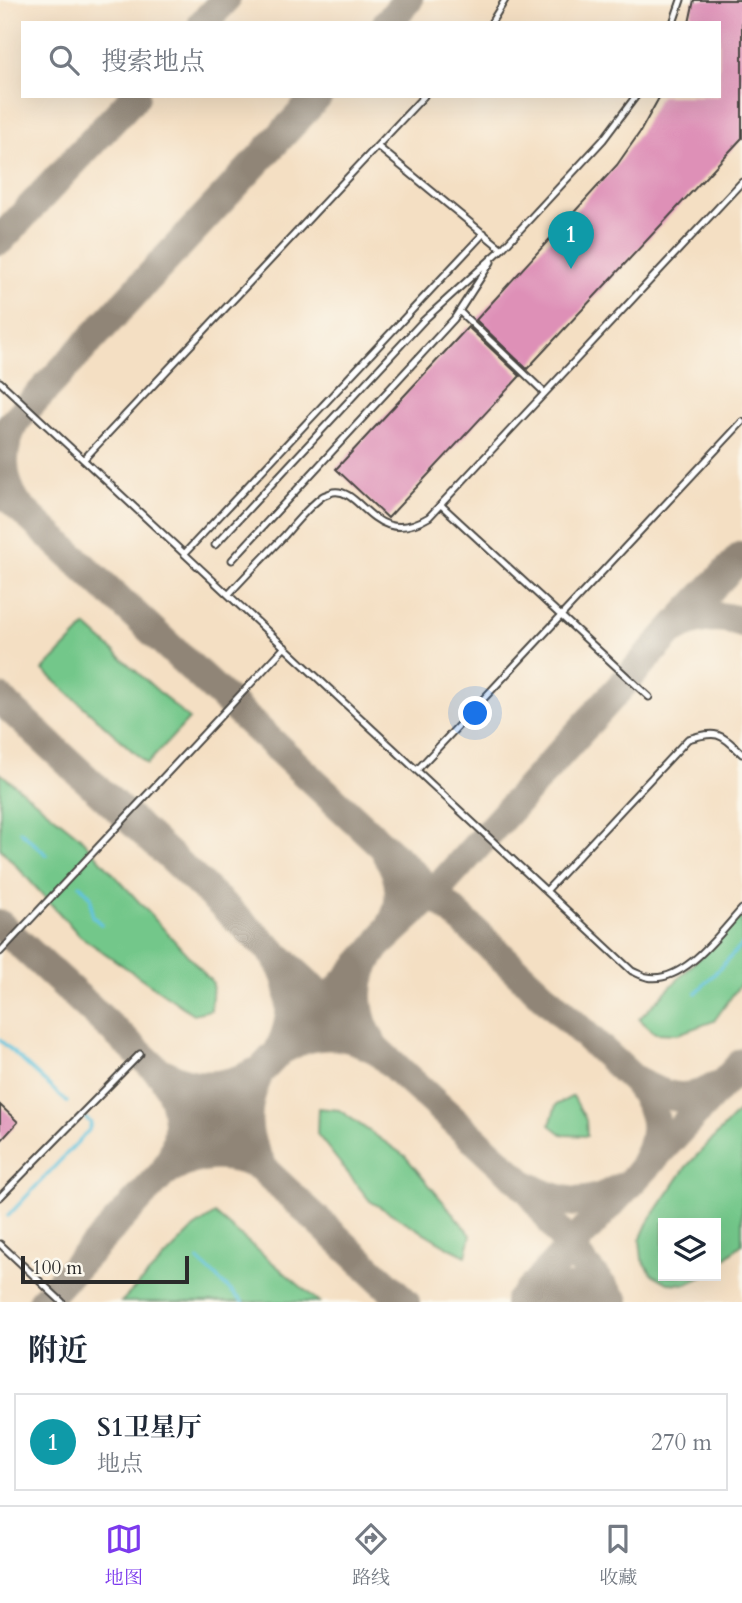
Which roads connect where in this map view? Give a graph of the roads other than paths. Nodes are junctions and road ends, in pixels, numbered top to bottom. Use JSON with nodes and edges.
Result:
{"nodes":[{"id":1,"x":506,"y":0,"type":"edge"},
{"id":2,"x":681,"y":0,"type":"edge"},
{"id":3,"x":492,"y":21,"type":"edge"},
{"id":4,"x":674,"y":21,"type":"edge"},
{"id":5,"x":422,"y":98,"type":"edge"},
{"id":6,"x":634,"y":98,"type":"edge"},
{"id":7,"x":377,"y":146,"type":"junction"},
{"id":8,"x":742,"y":182,"type":"edge"},
{"id":9,"x":484,"y":233,"type":"junction"},
{"id":10,"x":502,"y":248,"type":"junction"},
{"id":11,"x":460,"y":312,"type":"junction"},
{"id":12,"x":0,"y":382,"type":"edge"},
{"id":13,"x":545,"y":393,"type":"junction"},
{"id":14,"x":742,"y":422,"type":"edge"},
{"id":15,"x":84,"y":459,"type":"junction"},
{"id":16,"x":441,"y":505,"type":"junction"},
{"id":17,"x":215,"y":545,"type":"dead end"},
{"id":18,"x":185,"y":553,"type":"junction"},
{"id":19,"x":232,"y":560,"type":"dead end"},
{"id":20,"x":229,"y":594,"type":"junction"},
{"id":21,"x":561,"y":615,"type":"junction"},
{"id":22,"x":285,"y":647,"type":"junction"},
{"id":23,"x":649,"y":698,"type":"dead end"},
{"id":24,"x":742,"y":754,"type":"edge"},
{"id":25,"x":417,"y":770,"type":"junction"},
{"id":26,"x":546,"y":891,"type":"junction"},
{"id":27,"x":742,"y":909,"type":"edge"},
{"id":28,"x":0,"y":952,"type":"edge"},
{"id":29,"x":140,"y":1054,"type":"dead end"},
{"id":30,"x":0,"y":1198,"type":"edge"},
{"id":31,"x":0,"y":1244,"type":"edge"},
{"id":32,"x":62,"y":1302,"type":"edge"}],
"edges":[{"from":1,"to":3,"type":"lane"},
{"from":2,"to":4,"type":"lane"},
{"from":5,"to":7,"type":"lane"},
{"from":6,"to":10,"type":"lane"},
{"from":7,"to":9,"type":"lane"},
{"from":7,"to":15,"type":"lane"},
{"from":8,"to":13,"type":"lane"},
{"from":9,"to":10,"type":"lane"},
{"from":9,"to":18,"type":"lane"},
{"from":10,"to":11,"type":"lane"},
{"from":10,"to":17,"type":"lane"},
{"from":11,"to":13,"type":"lane"},
{"from":11,"to":19,"type":"lane"},
{"from":12,"to":15,"type":"lane"},
{"from":13,"to":16,"type":"lane"},
{"from":14,"to":21,"type":"lane"},
{"from":15,"to":18,"type":"lane"},
{"from":16,"to":20,"type":"lane"},
{"from":16,"to":21,"type":"lane"},
{"from":18,"to":20,"type":"lane"},
{"from":20,"to":22,"type":"lane"},
{"from":21,"to":23,"type":"lane"},
{"from":21,"to":25,"type":"lane"},
{"from":22,"to":25,"type":"lane"},
{"from":22,"to":28,"type":"lane"},
{"from":24,"to":26,"type":"lane"},
{"from":25,"to":26,"type":"lane"},
{"from":26,"to":27,"type":"lane"},
{"from":29,"to":30,"type":"lane"},
{"from":31,"to":32,"type":"lane"}]}
